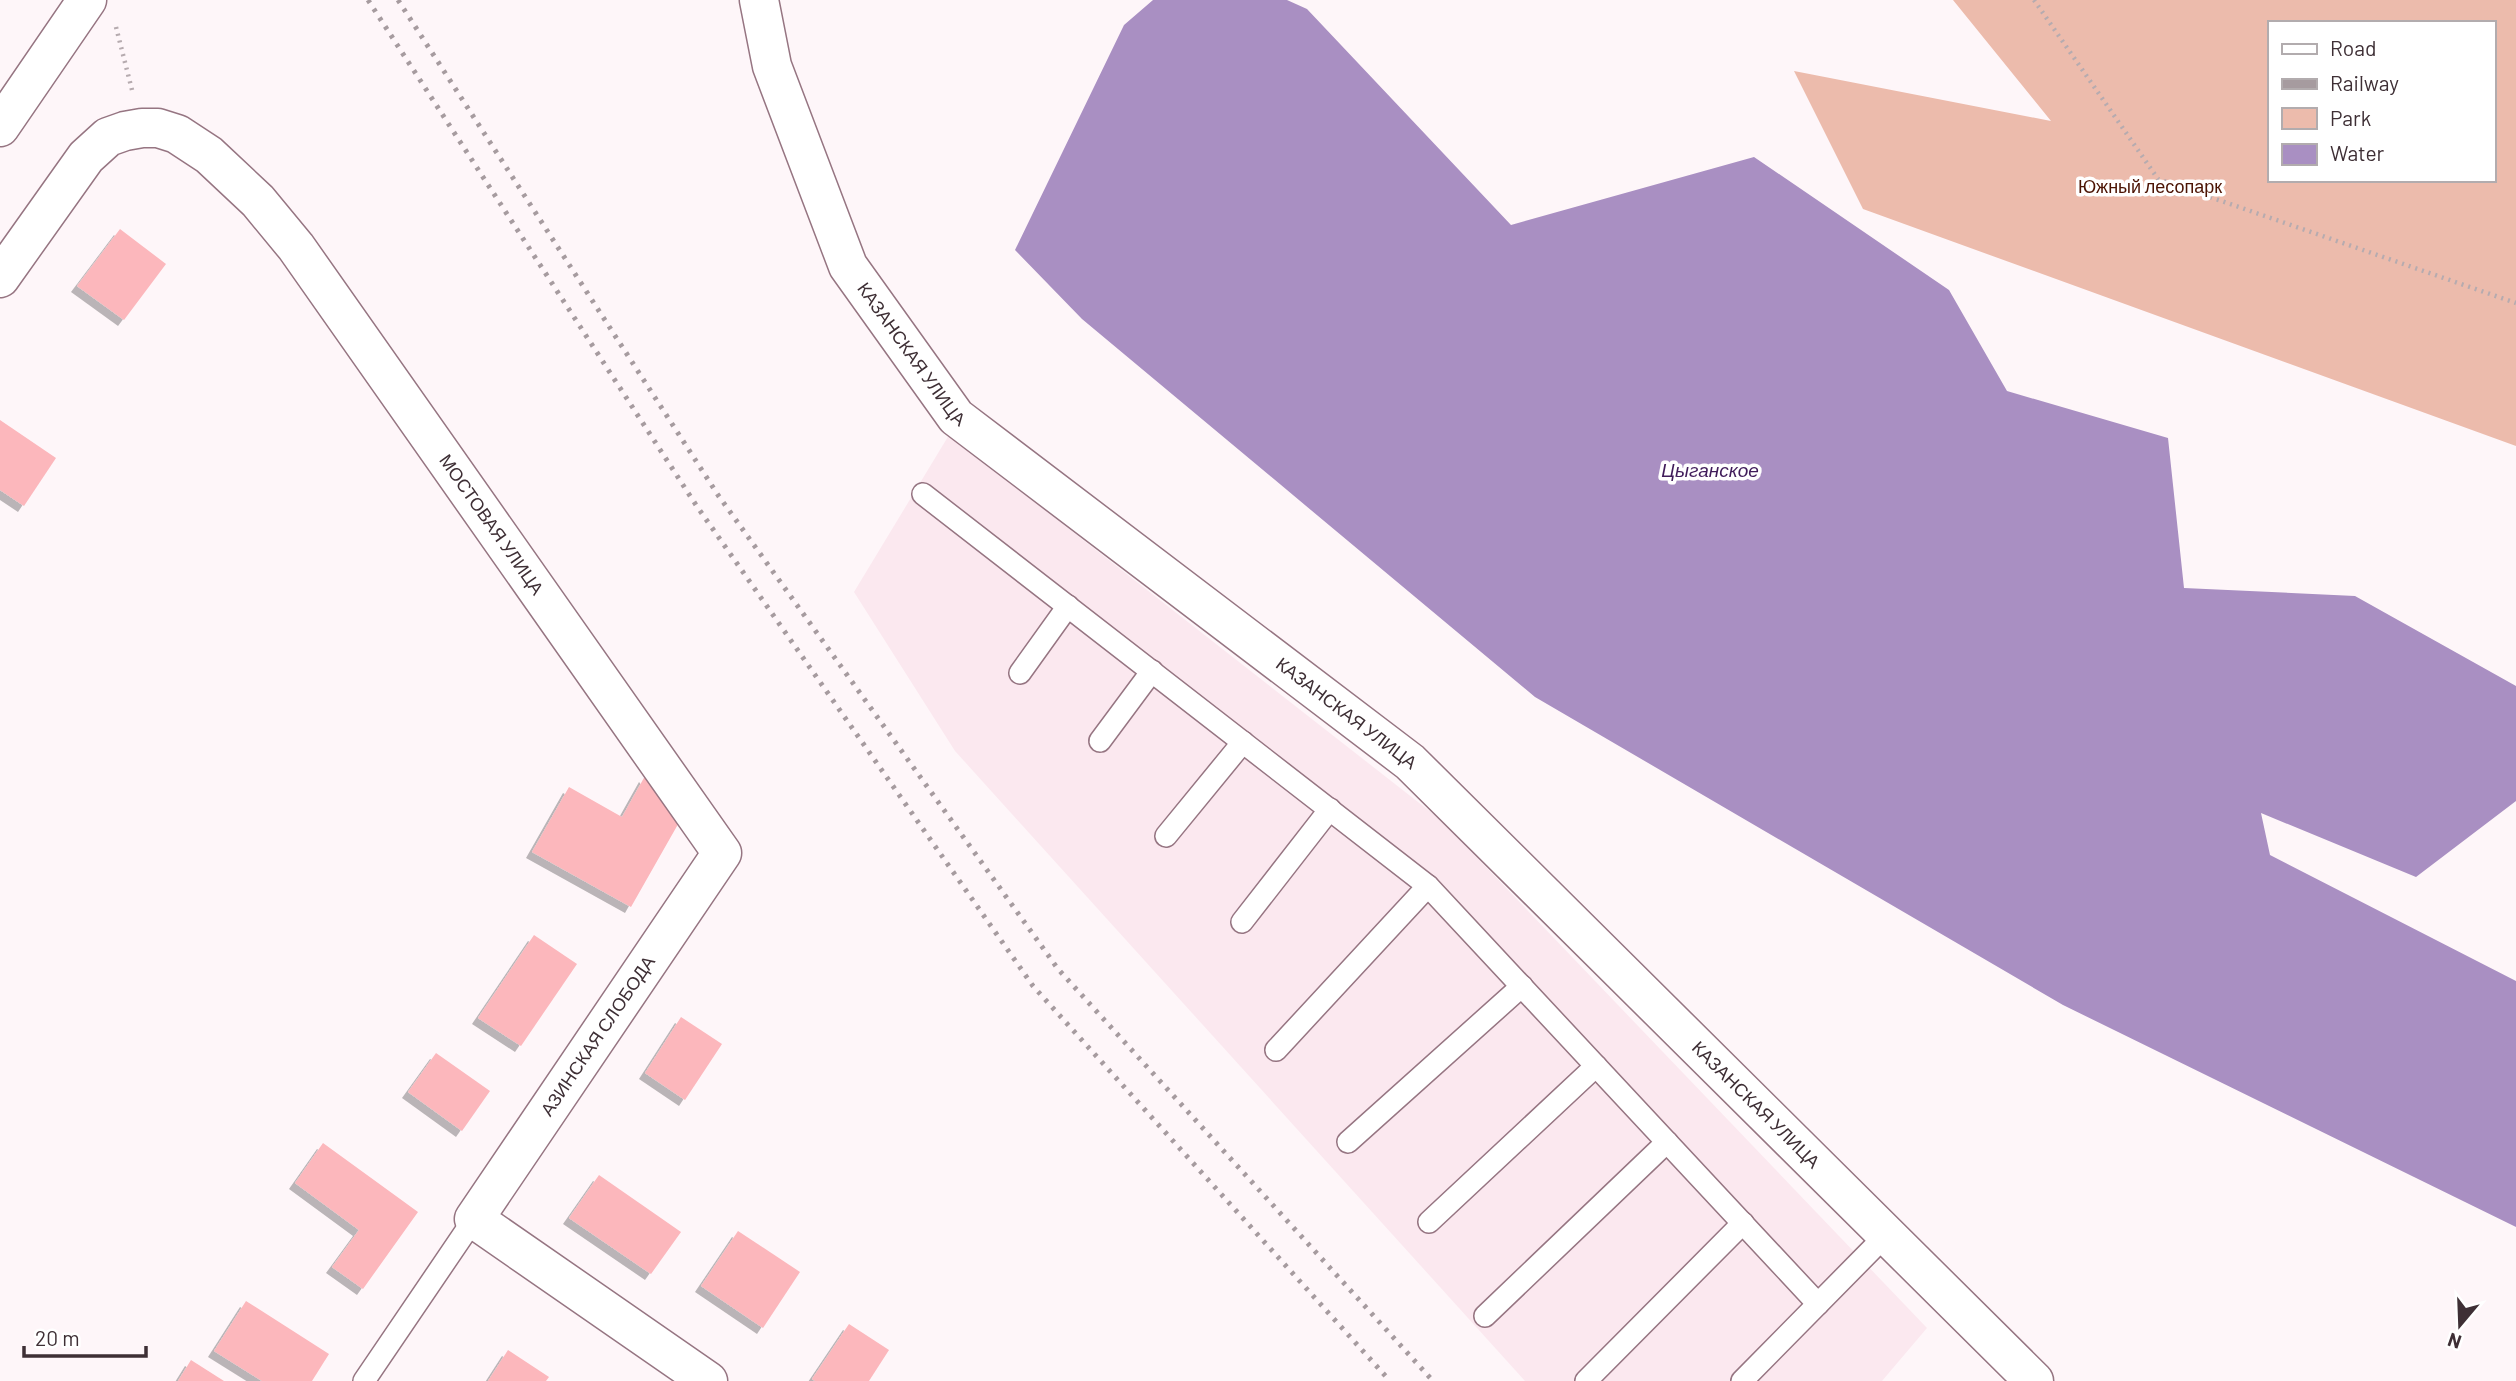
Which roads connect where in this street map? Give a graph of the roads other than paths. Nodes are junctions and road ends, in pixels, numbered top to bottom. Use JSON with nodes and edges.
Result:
{"nodes":[{"id":1,"x":87,"y":0,"type":"edge"},
{"id":2,"x":759,"y":0,"type":"edge"},
{"id":3,"x":0,"y":127,"type":"edge"},
{"id":4,"x":0,"y":278,"type":"edge"},
{"id":5,"x":923,"y":494,"type":"dead end"},
{"id":6,"x":1068,"y":606,"type":"junction"},
{"id":7,"x":1152,"y":671,"type":"junction"},
{"id":8,"x":1020,"y":673,"type":"dead end"},
{"id":9,"x":1100,"y":741,"type":"dead end"},
{"id":10,"x":1243,"y":742,"type":"junction"},
{"id":11,"x":1330,"y":808,"type":"junction"},
{"id":12,"x":1166,"y":836,"type":"dead end"},
{"id":13,"x":722,"y":853,"type":"joint"},
{"id":14,"x":1428,"y":886,"type":"junction"},
{"id":15,"x":1242,"y":922,"type":"dead end"},
{"id":16,"x":1522,"y":986,"type":"junction"},
{"id":17,"x":1276,"y":1050,"type":"dead end"},
{"id":18,"x":1596,"y":1066,"type":"junction"},
{"id":19,"x":1667,"y":1142,"type":"junction"},
{"id":20,"x":1348,"y":1143,"type":"dead end"},
{"id":21,"x":474,"y":1219,"type":"junction"},
{"id":22,"x":1429,"y":1222,"type":"dead end"},
{"id":23,"x":1743,"y":1223,"type":"junction"},
{"id":24,"x":1886,"y":1234,"type":"junction"},
{"id":25,"x":1818,"y":1304,"type":"junction"},
{"id":26,"x":1485,"y":1316,"type":"dead end"},
{"id":27,"x":364,"y":1381,"type":"edge"},
{"id":28,"x":708,"y":1381,"type":"edge"},
{"id":29,"x":1586,"y":1381,"type":"edge"},
{"id":30,"x":1742,"y":1381,"type":"edge"},
{"id":31,"x":2034,"y":1381,"type":"edge"}],
"edges":[{"from":1,"to":3,"type":"street"},
{"from":2,"to":24,"type":"street","name":"КАЗАНСКАЯ УЛИЦА"},
{"from":4,"to":13,"type":"street","name":"МОСТОВАЯ УЛИЦА"},
{"from":5,"to":6,"type":"lane"},
{"from":6,"to":7,"type":"lane"},
{"from":6,"to":8,"type":"lane"},
{"from":7,"to":9,"type":"lane"},
{"from":7,"to":10,"type":"lane"},
{"from":10,"to":11,"type":"lane"},
{"from":10,"to":12,"type":"lane"},
{"from":11,"to":14,"type":"lane"},
{"from":11,"to":15,"type":"lane"},
{"from":13,"to":21,"type":"street","name":"АЗИНСКАЯ СЛОБОДА"},
{"from":14,"to":16,"type":"lane"},
{"from":14,"to":17,"type":"lane"},
{"from":16,"to":18,"type":"lane"},
{"from":16,"to":20,"type":"lane"},
{"from":18,"to":19,"type":"lane"},
{"from":18,"to":22,"type":"lane"},
{"from":19,"to":23,"type":"lane"},
{"from":19,"to":26,"type":"lane"},
{"from":21,"to":27,"type":"lane","name":"АЗИНСКАЯ СЛОБОДА"},
{"from":21,"to":28,"type":"street"},
{"from":23,"to":25,"type":"lane"},
{"from":23,"to":29,"type":"lane"},
{"from":24,"to":25,"type":"lane"},
{"from":24,"to":31,"type":"street","name":"КАЗАНСКАЯ УЛИЦА"},
{"from":25,"to":30,"type":"lane"}]}
